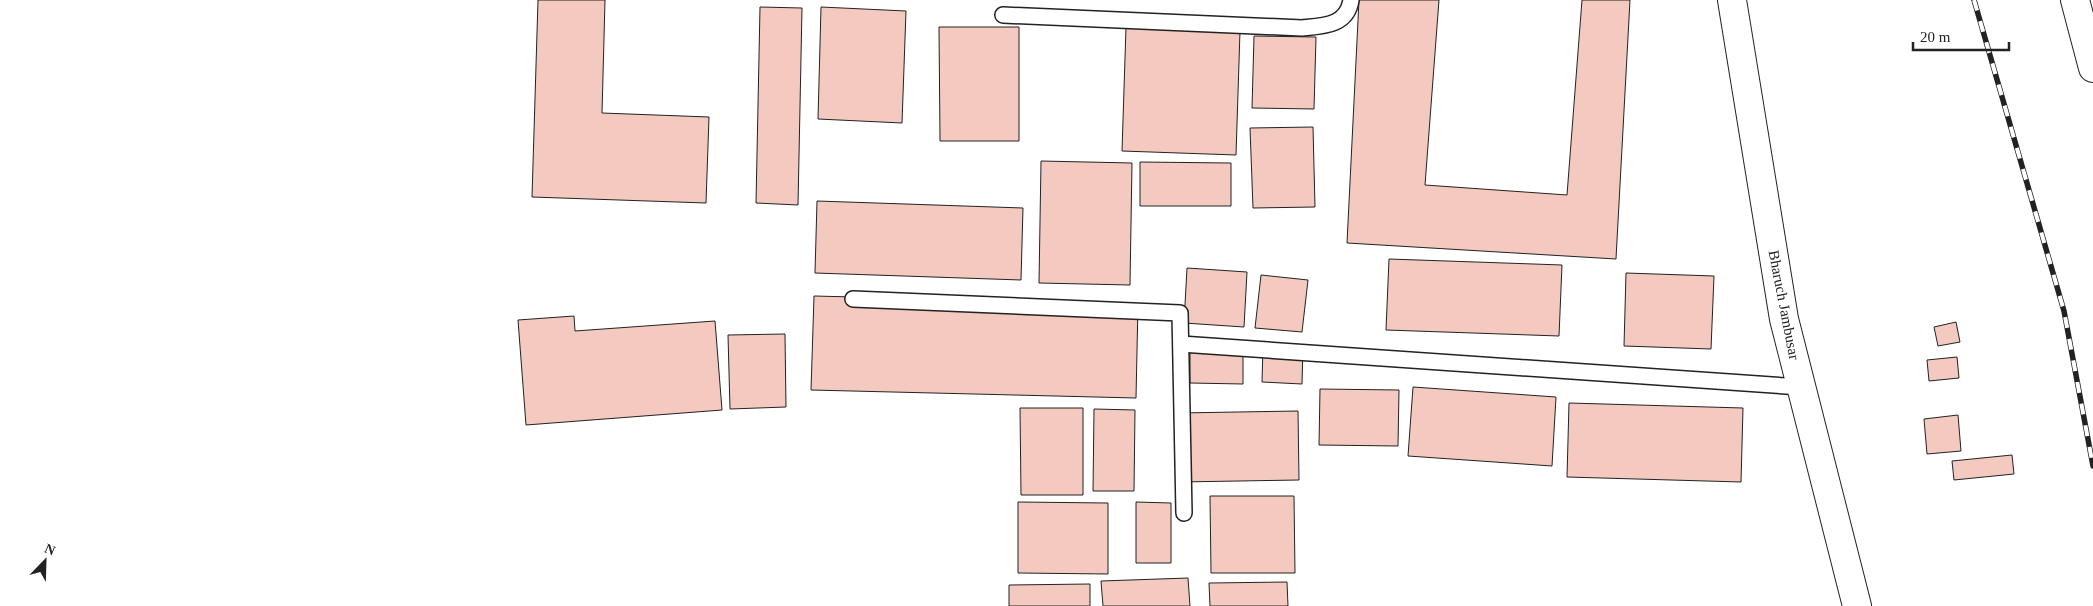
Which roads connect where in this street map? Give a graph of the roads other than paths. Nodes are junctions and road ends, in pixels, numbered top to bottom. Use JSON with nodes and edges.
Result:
{"nodes":[{"id":1,"x":1351,"y":0,"type":"edge"},
{"id":2,"x":1732,"y":0,"type":"edge"},
{"id":3,"x":2075,"y":0,"type":"edge"},
{"id":4,"x":1003,"y":15,"type":"dead end"},
{"id":5,"x":2093,"y":68,"type":"edge"},
{"id":6,"x":853,"y":299,"type":"dead end"},
{"id":7,"x":1181,"y":344,"type":"junction"},
{"id":8,"x":1802,"y":387,"type":"junction"},
{"id":9,"x":1184,"y":513,"type":"dead end"},
{"id":10,"x":1857,"y":606,"type":"edge"}],
"edges":[{"from":1,"to":4,"type":"lane"},
{"from":2,"to":8,"type":"main road","name":"Bharuch Jambusar"},
{"from":3,"to":5,"type":"main road"},
{"from":6,"to":7,"type":"lane"},
{"from":7,"to":8,"type":"lane"},
{"from":7,"to":9,"type":"lane"},
{"from":8,"to":10,"type":"main road","name":"Bharuch Jambusar"}]}
